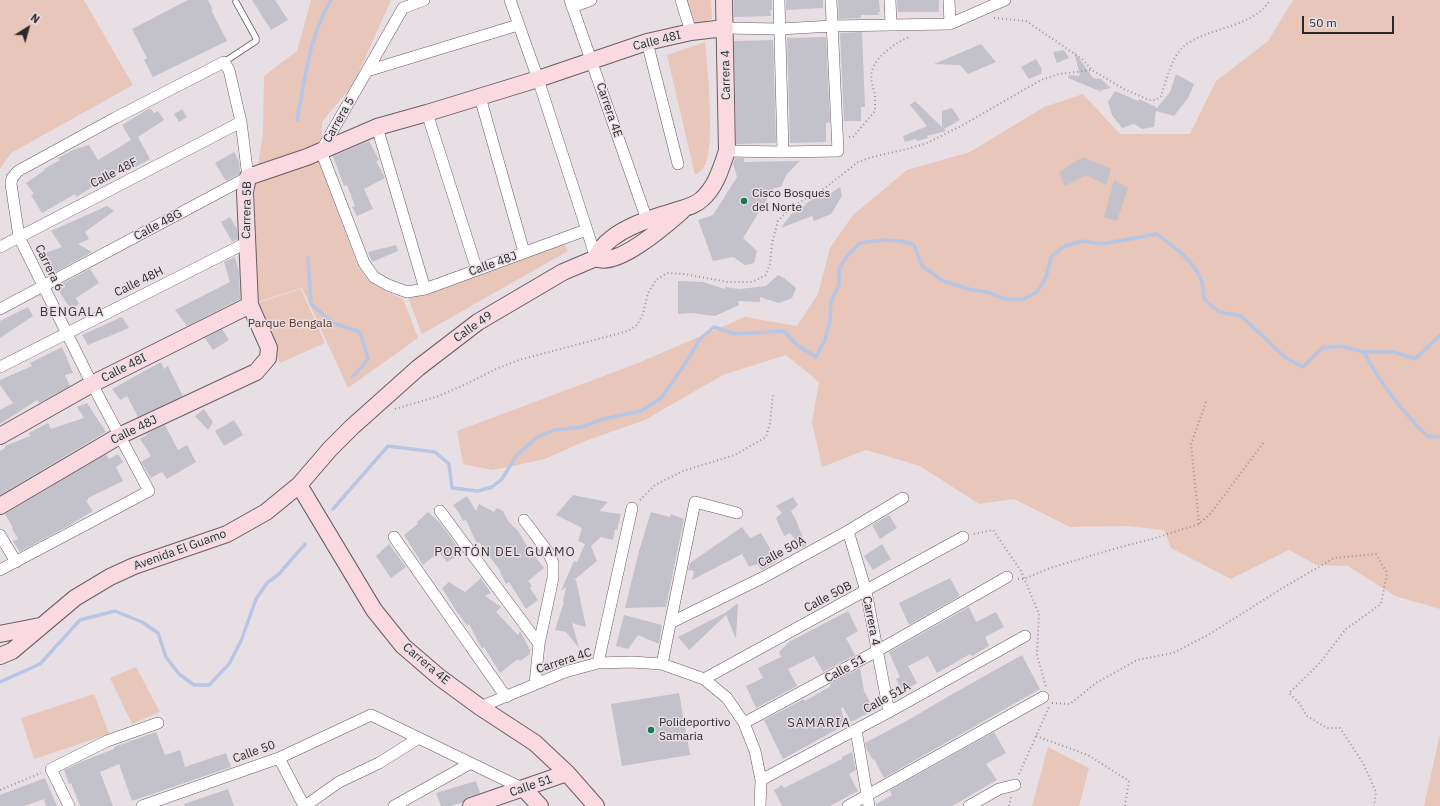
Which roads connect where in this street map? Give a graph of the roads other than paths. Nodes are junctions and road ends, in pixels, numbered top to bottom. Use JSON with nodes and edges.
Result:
{"nodes":[{"id":1,"x":423,"y":0,"type":"edge"},
{"id":2,"x":510,"y":0,"type":"edge"},
{"id":3,"x":591,"y":0,"type":"edge"},
{"id":4,"x":681,"y":0,"type":"edge"},
{"id":5,"x":724,"y":0,"type":"edge"},
{"id":6,"x":779,"y":0,"type":"edge"},
{"id":7,"x":831,"y":0,"type":"edge"},
{"id":8,"x":890,"y":0,"type":"edge"},
{"id":9,"x":950,"y":0,"type":"edge"},
{"id":10,"x":1003,"y":0,"type":"edge"},
{"id":11,"x":236,"y":2,"type":"dead end"},
{"id":12,"x":571,"y":3,"type":"edge"},
{"id":13,"x":891,"y":24,"type":"junction"},
{"id":14,"x":950,"y":24,"type":"junction"},
{"id":15,"x":518,"y":25,"type":"junction"},
{"id":16,"x":832,"y":26,"type":"junction"},
{"id":17,"x":725,"y":28,"type":"junction"},
{"id":18,"x":780,"y":29,"type":"junction"},
{"id":19,"x":692,"y":32,"type":"junction"},
{"id":20,"x":647,"y":42,"type":"junction"},
{"id":21,"x":592,"y":61,"type":"junction"},
{"id":22,"x":224,"y":62,"type":"junction"},
{"id":23,"x":367,"y":71,"type":"junction"},
{"id":24,"x":538,"y":79,"type":"junction"},
{"id":25,"x":480,"y":97,"type":"junction"},
{"id":26,"x":427,"y":113,"type":"junction"},
{"id":27,"x":241,"y":122,"type":"junction"},
{"id":28,"x":377,"y":127,"type":"junction"},
{"id":29,"x":321,"y":151,"type":"junction"},
{"id":30,"x":727,"y":151,"type":"junction"},
{"id":31,"x":783,"y":152,"type":"junction"},
{"id":32,"x":678,"y":164,"type":"dead end"},
{"id":33,"x":248,"y":177,"type":"junction"},
{"id":34,"x":687,"y":207,"type":"junction"},
{"id":35,"x":647,"y":220,"type":"junction"},
{"id":36,"x":586,"y":230,"type":"junction"},
{"id":37,"x":19,"y":237,"type":"junction"},
{"id":38,"x":246,"y":243,"type":"junction"},
{"id":39,"x":0,"y":247,"type":"edge"},
{"id":40,"x":524,"y":252,"type":"junction"},
{"id":41,"x":596,"y":258,"type":"junction"},
{"id":42,"x":477,"y":270,"type":"junction"},
{"id":43,"x":374,"y":277,"type":"joint"},
{"id":44,"x":43,"y":286,"type":"junction"},
{"id":45,"x":424,"y":288,"type":"junction"},
{"id":46,"x":250,"y":305,"type":"junction"},
{"id":47,"x":0,"y":309,"type":"edge"},
{"id":48,"x":66,"y":332,"type":"junction"},
{"id":49,"x":268,"y":358,"type":"joint"},
{"id":50,"x":0,"y":367,"type":"edge"},
{"id":51,"x":92,"y":384,"type":"junction"},
{"id":52,"x":364,"y":416,"type":"joint"},
{"id":53,"x":0,"y":436,"type":"edge"},
{"id":54,"x":119,"y":436,"type":"junction"},
{"id":55,"x":299,"y":485,"type":"junction"},
{"id":56,"x":903,"y":498,"type":"dead end"},
{"id":57,"x":0,"y":506,"type":"edge"},
{"id":58,"x":632,"y":508,"type":"road end"},
{"id":59,"x":440,"y":511,"type":"dead end"},
{"id":60,"x":737,"y":513,"type":"dead end"},
{"id":61,"x":524,"y":520,"type":"dead end"},
{"id":62,"x":848,"y":531,"type":"junction"},
{"id":63,"x":0,"y":535,"type":"edge"},
{"id":64,"x":394,"y":537,"type":"dead end"},
{"id":65,"x":963,"y":537,"type":"road end"},
{"id":66,"x":16,"y":562,"type":"junction"},
{"id":67,"x":0,"y":570,"type":"edge"},
{"id":68,"x":1007,"y":577,"type":"road end"},
{"id":69,"x":866,"y":591,"type":"junction"},
{"id":70,"x":670,"y":623,"type":"junction"},
{"id":71,"x":40,"y":626,"type":"junction"},
{"id":72,"x":0,"y":634,"type":"edge"},
{"id":73,"x":1025,"y":636,"type":"dead end"},
{"id":74,"x":539,"y":644,"type":"junction"},
{"id":75,"x":877,"y":651,"type":"junction"},
{"id":76,"x":0,"y":656,"type":"edge"},
{"id":77,"x":598,"y":664,"type":"junction"},
{"id":78,"x":662,"y":664,"type":"junction"},
{"id":79,"x":704,"y":679,"type":"junction"},
{"id":80,"x":535,"y":684,"type":"junction"},
{"id":81,"x":1047,"y":696,"type":"road end"},
{"id":82,"x":506,"y":697,"type":"junction"},
{"id":83,"x":480,"y":707,"type":"junction"},
{"id":84,"x":889,"y":712,"type":"junction"},
{"id":85,"x":158,"y":723,"type":"dead end"},
{"id":86,"x":744,"y":723,"type":"junction"},
{"id":87,"x":856,"y":730,"type":"junction"},
{"id":88,"x":419,"y":738,"type":"junction"},
{"id":89,"x":279,"y":758,"type":"junction"},
{"id":90,"x":471,"y":763,"type":"junction"},
{"id":91,"x":567,"y":773,"type":"junction"},
{"id":92,"x":761,"y":780,"type":"junction"},
{"id":93,"x":1015,"y":785,"type":"road end"},
{"id":94,"x":524,"y":789,"type":"junction"},
{"id":95,"x":868,"y":801,"type":"edge"},
{"id":96,"x":69,"y":806,"type":"edge"},
{"id":97,"x":142,"y":806,"type":"edge"},
{"id":98,"x":305,"y":806,"type":"edge"},
{"id":99,"x":394,"y":806,"type":"edge"},
{"id":100,"x":471,"y":806,"type":"edge"},
{"id":101,"x":540,"y":806,"type":"edge"},
{"id":102,"x":596,"y":806,"type":"edge"},
{"id":103,"x":760,"y":806,"type":"edge"},
{"id":104,"x":848,"y":806,"type":"edge"},
{"id":105,"x":969,"y":806,"type":"edge"}],
"edges":[{"from":1,"to":23,"type":"street","name":"Carrera 5"},
{"from":2,"to":15,"type":"street"},
{"from":3,"to":12,"type":"street"},
{"from":4,"to":19,"type":"street"},
{"from":5,"to":17,"type":"street","name":"Carrera 4"},
{"from":6,"to":18,"type":"street"},
{"from":7,"to":16,"type":"street"},
{"from":8,"to":13,"type":"street"},
{"from":9,"to":14,"type":"street"},
{"from":10,"to":14,"type":"street","name":"Calle 48I"},
{"from":11,"to":22,"type":"lane"},
{"from":12,"to":21,"type":"street","name":"Carrera 4E"},
{"from":13,"to":14,"type":"street","name":"Calle 48I"},
{"from":13,"to":16,"type":"street","name":"Calle 48I"},
{"from":15,"to":23,"type":"street"},
{"from":15,"to":24,"type":"street"},
{"from":16,"to":18,"type":"street","name":"Calle 48I"},
{"from":16,"to":31,"type":"street"},
{"from":17,"to":18,"type":"street","name":"Calle 48I"},
{"from":17,"to":19,"type":"street","name":"Calle 48I"},
{"from":17,"to":30,"type":"street","name":"Carrera 4"},
{"from":18,"to":31,"type":"street"},
{"from":19,"to":20,"type":"street","name":"Calle 48I"},
{"from":20,"to":21,"type":"street","name":"Calle 48I"},
{"from":20,"to":32,"type":"street"},
{"from":21,"to":24,"type":"street","name":"Calle 48I"},
{"from":21,"to":35,"type":"street","name":"Carrera 4E"},
{"from":22,"to":27,"type":"street","name":"Carrera 5B"},
{"from":22,"to":37,"type":"street","name":"Carrera 6"},
{"from":23,"to":29,"type":"street","name":"Carrera 5"},
{"from":24,"to":25,"type":"street","name":"Calle 48I"},
{"from":24,"to":36,"type":"street"},
{"from":25,"to":26,"type":"street","name":"Calle 48I"},
{"from":25,"to":40,"type":"street"},
{"from":26,"to":28,"type":"street","name":"Calle 48I"},
{"from":26,"to":42,"type":"street"},
{"from":27,"to":33,"type":"street","name":"Carrera 5B"},
{"from":27,"to":37,"type":"street","name":"Calle 48F"},
{"from":28,"to":29,"type":"street","name":"Calle 48I"},
{"from":28,"to":45,"type":"street"},
{"from":29,"to":33,"type":"street","name":"Calle 48G"},
{"from":29,"to":43,"type":"street","name":"Carrera 5"},
{"from":30,"to":31,"type":"street"},
{"from":30,"to":34,"type":"street"},
{"from":33,"to":38,"type":"street","name":"Carrera 5B"},
{"from":33,"to":44,"type":"street","name":"Calle 48G"},
{"from":34,"to":35,"type":"street"},
{"from":34,"to":41,"type":"street"},
{"from":35,"to":41,"type":"street"},
{"from":36,"to":40,"type":"street","name":"Calle 48J"},
{"from":36,"to":41,"type":"street"},
{"from":37,"to":39,"type":"street","name":"Calle 48F"},
{"from":37,"to":44,"type":"street","name":"Carrera 6"},
{"from":38,"to":46,"type":"street","name":"Carrera 5B"},
{"from":38,"to":48,"type":"street","name":"Calle 48H"},
{"from":40,"to":42,"type":"street","name":"Calle 48J"},
{"from":41,"to":52,"type":"street","name":"Calle 49"},
{"from":42,"to":45,"type":"street","name":"Calle 48J"},
{"from":43,"to":45,"type":"street","name":"Calle 48J"},
{"from":44,"to":47,"type":"street","name":"Calle 48G"},
{"from":44,"to":48,"type":"street","name":"Carrera 6"},
{"from":46,"to":49,"type":"street","name":"Carrera 5B"},
{"from":46,"to":51,"type":"street","name":"Calle 48I"},
{"from":48,"to":50,"type":"street","name":"Calle 48H"},
{"from":48,"to":51,"type":"street","name":"Carrera 6"},
{"from":49,"to":54,"type":"street","name":"Calle 48J"},
{"from":51,"to":53,"type":"street","name":"Calle 48I"},
{"from":51,"to":54,"type":"street","name":"Carrera 6"},
{"from":52,"to":55,"type":"street","name":"Avenida El Guamo"},
{"from":54,"to":57,"type":"street","name":"Calle 48J"},
{"from":54,"to":66,"type":"street","name":"Carrera 6"},
{"from":55,"to":71,"type":"street","name":"Avenida El Guamo"},
{"from":55,"to":83,"type":"street","name":"Carrera 4E"},
{"from":56,"to":62,"type":"street","name":"Calle 50A"},
{"from":58,"to":77,"type":"street"},
{"from":59,"to":74,"type":"street"},
{"from":60,"to":70,"type":"street"},
{"from":61,"to":74,"type":"street"},
{"from":62,"to":69,"type":"street","name":"Carrera 4"},
{"from":62,"to":70,"type":"street","name":"Calle 50A"},
{"from":63,"to":66,"type":"street"},
{"from":64,"to":82,"type":"street"},
{"from":65,"to":69,"type":"street","name":"Calle 50B"},
{"from":66,"to":67,"type":"street"},
{"from":68,"to":75,"type":"street","name":"Calle 51"},
{"from":69,"to":75,"type":"street","name":"Carrera 4"},
{"from":69,"to":79,"type":"street","name":"Calle 50B"},
{"from":70,"to":78,"type":"street"},
{"from":71,"to":72,"type":"street","name":"Avenida El Guamo"},
{"from":71,"to":76,"type":"street","name":"Avenida El Guamo"},
{"from":73,"to":84,"type":"street","name":"Calle 51A"},
{"from":74,"to":80,"type":"street"},
{"from":75,"to":84,"type":"street","name":"Carrera 4"},
{"from":75,"to":86,"type":"street","name":"Calle 51"},
{"from":77,"to":78,"type":"street","name":"Carrera 4C"},
{"from":77,"to":80,"type":"street","name":"Carrera 4C"},
{"from":78,"to":79,"type":"street","name":"Carrera 4C"},
{"from":79,"to":86,"type":"street","name":"Carrera 4C"},
{"from":80,"to":82,"type":"street","name":"Carrera 4C"},
{"from":81,"to":95,"type":"street"},
{"from":82,"to":83,"type":"street","name":"Carrera 4C"},
{"from":83,"to":91,"type":"street","name":"Carrera 4E"},
{"from":84,"to":87,"type":"street","name":"Calle 51A"},
{"from":85,"to":96,"type":"street"},
{"from":86,"to":92,"type":"street","name":"Carrera 4C"},
{"from":87,"to":92,"type":"street","name":"Calle 51A"},
{"from":87,"to":95,"type":"street"},
{"from":88,"to":89,"type":"street","name":"Calle 50"},
{"from":88,"to":90,"type":"street"},
{"from":88,"to":98,"type":"street"},
{"from":89,"to":97,"type":"street","name":"Calle 50"},
{"from":89,"to":98,"type":"street"},
{"from":90,"to":94,"type":"street"},
{"from":90,"to":99,"type":"street"},
{"from":91,"to":94,"type":"street","name":"Calle 51"},
{"from":91,"to":102,"type":"street","name":"Carrera 4E"},
{"from":92,"to":103,"type":"street","name":"Carrera 4C"},
{"from":93,"to":105,"type":"street"},
{"from":94,"to":100,"type":"street","name":"Calle 51"},
{"from":94,"to":101,"type":"street"},
{"from":95,"to":104,"type":"street"}]}
